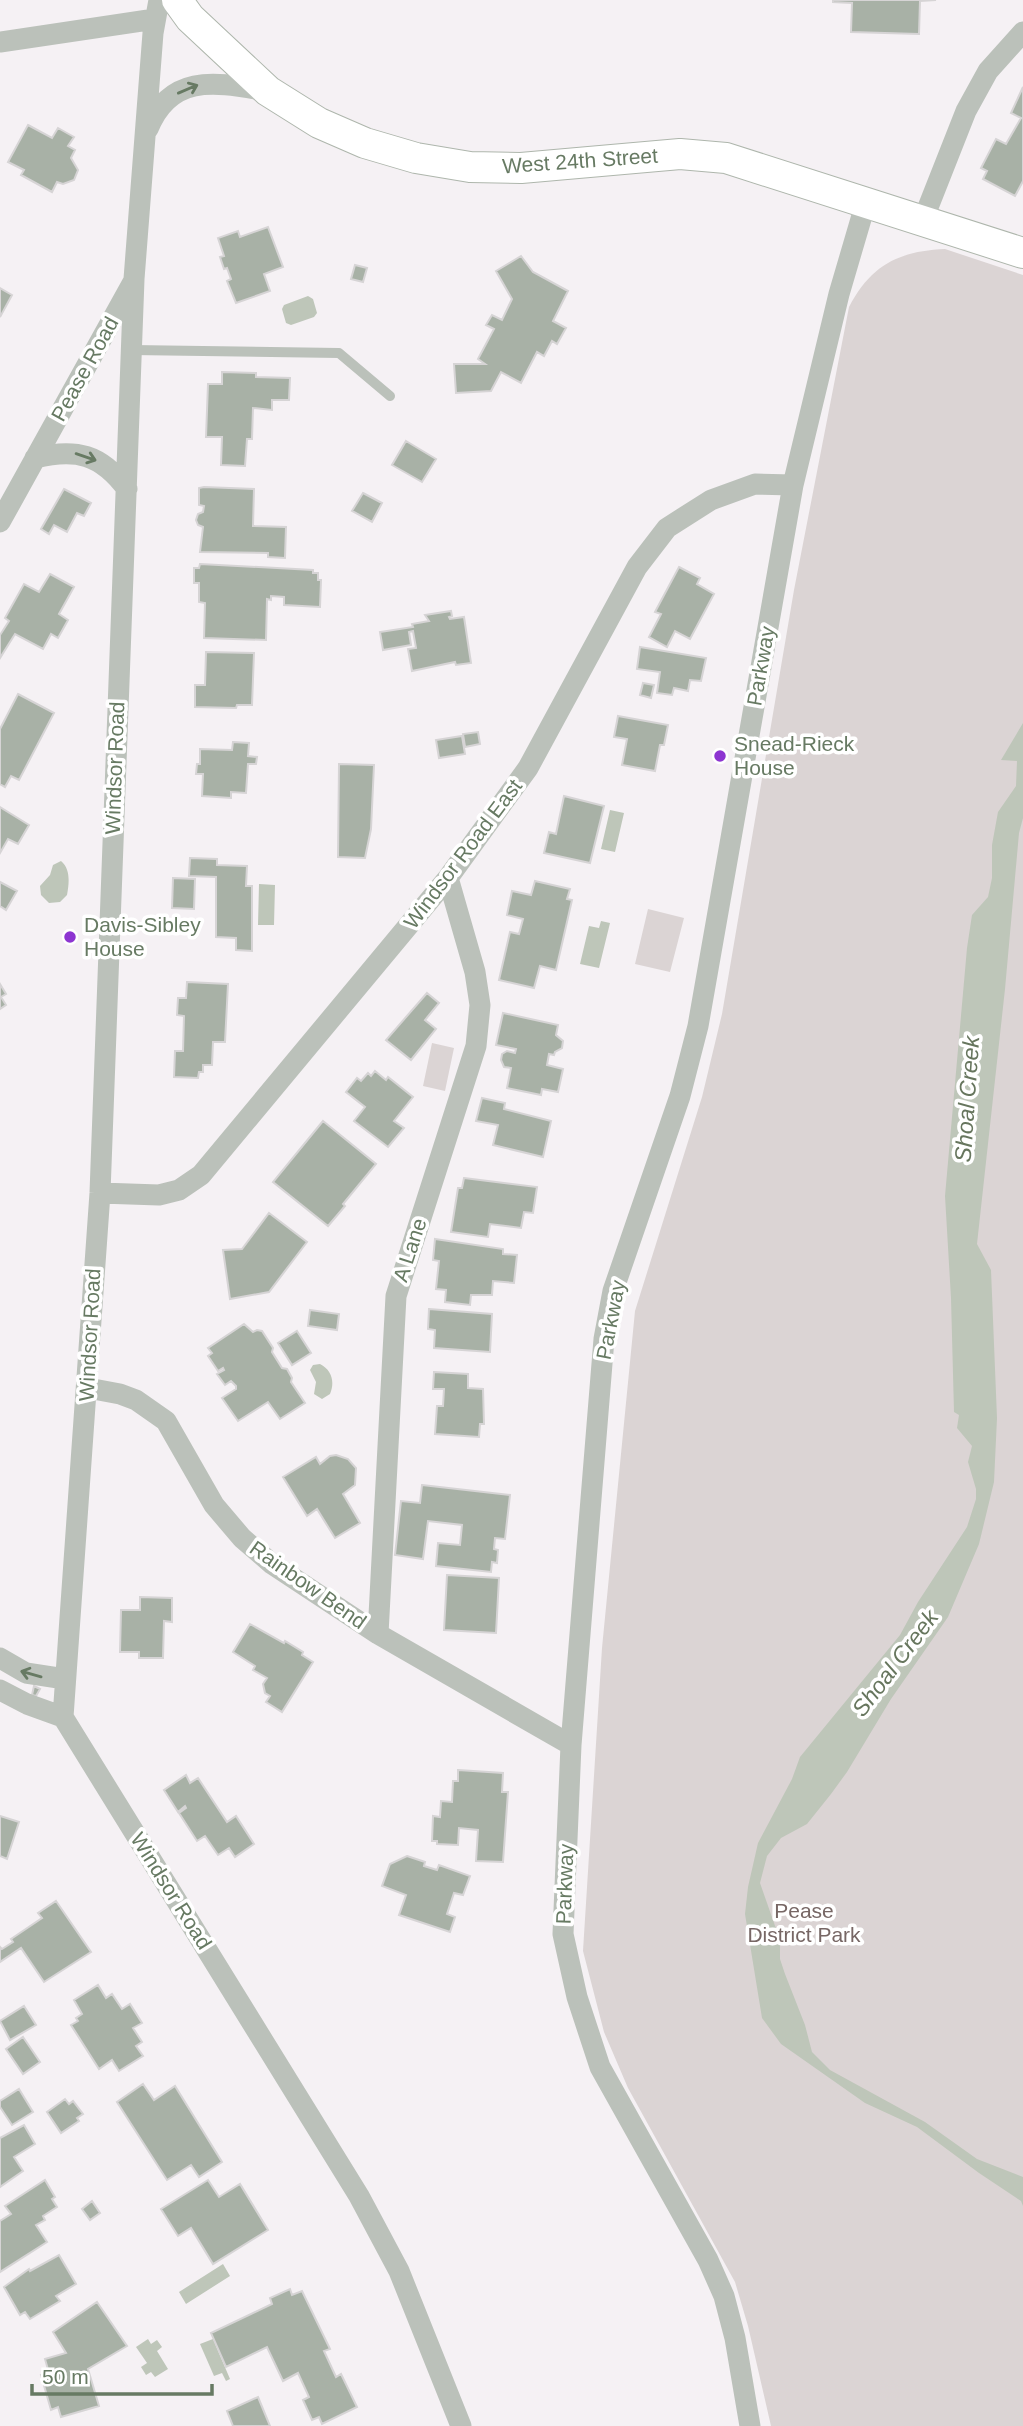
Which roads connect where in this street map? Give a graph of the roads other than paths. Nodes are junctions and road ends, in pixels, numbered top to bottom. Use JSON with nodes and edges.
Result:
{"nodes":[{"id":1,"x":177,"y":0,"type":"edge"},
{"id":2,"x":157,"y":10,"type":"edge"},
{"id":3,"x":1023,"y":32,"type":"edge"},
{"id":4,"x":0,"y":42,"type":"edge"},
{"id":5,"x":268,"y":91,"type":"junction"},
{"id":6,"x":144,"y":138,"type":"junction"},
{"id":7,"x":866,"y":202,"type":"junction"},
{"id":8,"x":923,"y":220,"type":"junction"},
{"id":9,"x":1023,"y":253,"type":"edge"},
{"id":10,"x":134,"y":279,"type":"junction"},
{"id":11,"x":132,"y":349,"type":"junction"},
{"id":12,"x":390,"y":396,"type":"dead end"},
{"id":13,"x":35,"y":458,"type":"junction"},
{"id":14,"x":793,"y":485,"type":"junction"},
{"id":15,"x":127,"y":489,"type":"junction"},
{"id":16,"x":0,"y":522,"type":"edge"},
{"id":17,"x":449,"y":878,"type":"junction"},
{"id":18,"x":100,"y":1193,"type":"junction"},
{"id":19,"x":88,"y":1388,"type":"junction"},
{"id":20,"x":378,"y":1634,"type":"junction"},
{"id":21,"x":0,"y":1658,"type":"edge"},
{"id":22,"x":65,"y":1679,"type":"junction"},
{"id":23,"x":0,"y":1689,"type":"edge"},
{"id":24,"x":63,"y":1717,"type":"junction"},
{"id":25,"x":571,"y":1745,"type":"junction"},
{"id":26,"x":461,"y":2426,"type":"edge"},
{"id":27,"x":750,"y":2426,"type":"edge"}],
"edges":[{"from":1,"to":5,"type":"main road","name":"West 24th Street"},
{"from":2,"to":4,"type":"street"},
{"from":2,"to":6,"type":"street","name":"Windsor Road"},
{"from":3,"to":8,"type":"street"},
{"from":6,"to":5,"type":"street","name":"Windsor Road","one_way":true},
{"from":5,"to":7,"type":"main road","name":"West 24th Street"},
{"from":6,"to":10,"type":"street","name":"Windsor Road"},
{"from":7,"to":8,"type":"main road","name":"West 24th Street"},
{"from":7,"to":14,"type":"street","name":"Parkway"},
{"from":8,"to":9,"type":"main road","name":"West 24th Street"},
{"from":10,"to":11,"type":"street","name":"Windsor Road"},
{"from":10,"to":13,"type":"street","name":"Pease Road"},
{"from":11,"to":12,"type":"lane"},
{"from":11,"to":15,"type":"street","name":"Windsor Road"},
{"from":13,"to":15,"type":"street","name":"Pease Road","one_way":true},
{"from":13,"to":16,"type":"street","name":"Pease Road"},
{"from":14,"to":17,"type":"street","name":"Windsor Road East"},
{"from":14,"to":25,"type":"street","name":"Parkway"},
{"from":15,"to":18,"type":"street","name":"Windsor Road"},
{"from":17,"to":18,"type":"street","name":"Windsor Road East"},
{"from":17,"to":20,"type":"street","name":"A Lane"},
{"from":18,"to":19,"type":"street","name":"Windsor Road"},
{"from":19,"to":20,"type":"street","name":"Rainbow Bend"},
{"from":19,"to":22,"type":"street","name":"Windsor Road"},
{"from":20,"to":25,"type":"street","name":"Rainbow Bend"},
{"from":22,"to":21,"type":"street","one_way":true},
{"from":22,"to":24,"type":"street","name":"Windsor Road"},
{"from":23,"to":24,"type":"street"},
{"from":24,"to":26,"type":"street","name":"Windsor Road"},
{"from":25,"to":27,"type":"street","name":"Parkway"}]}
